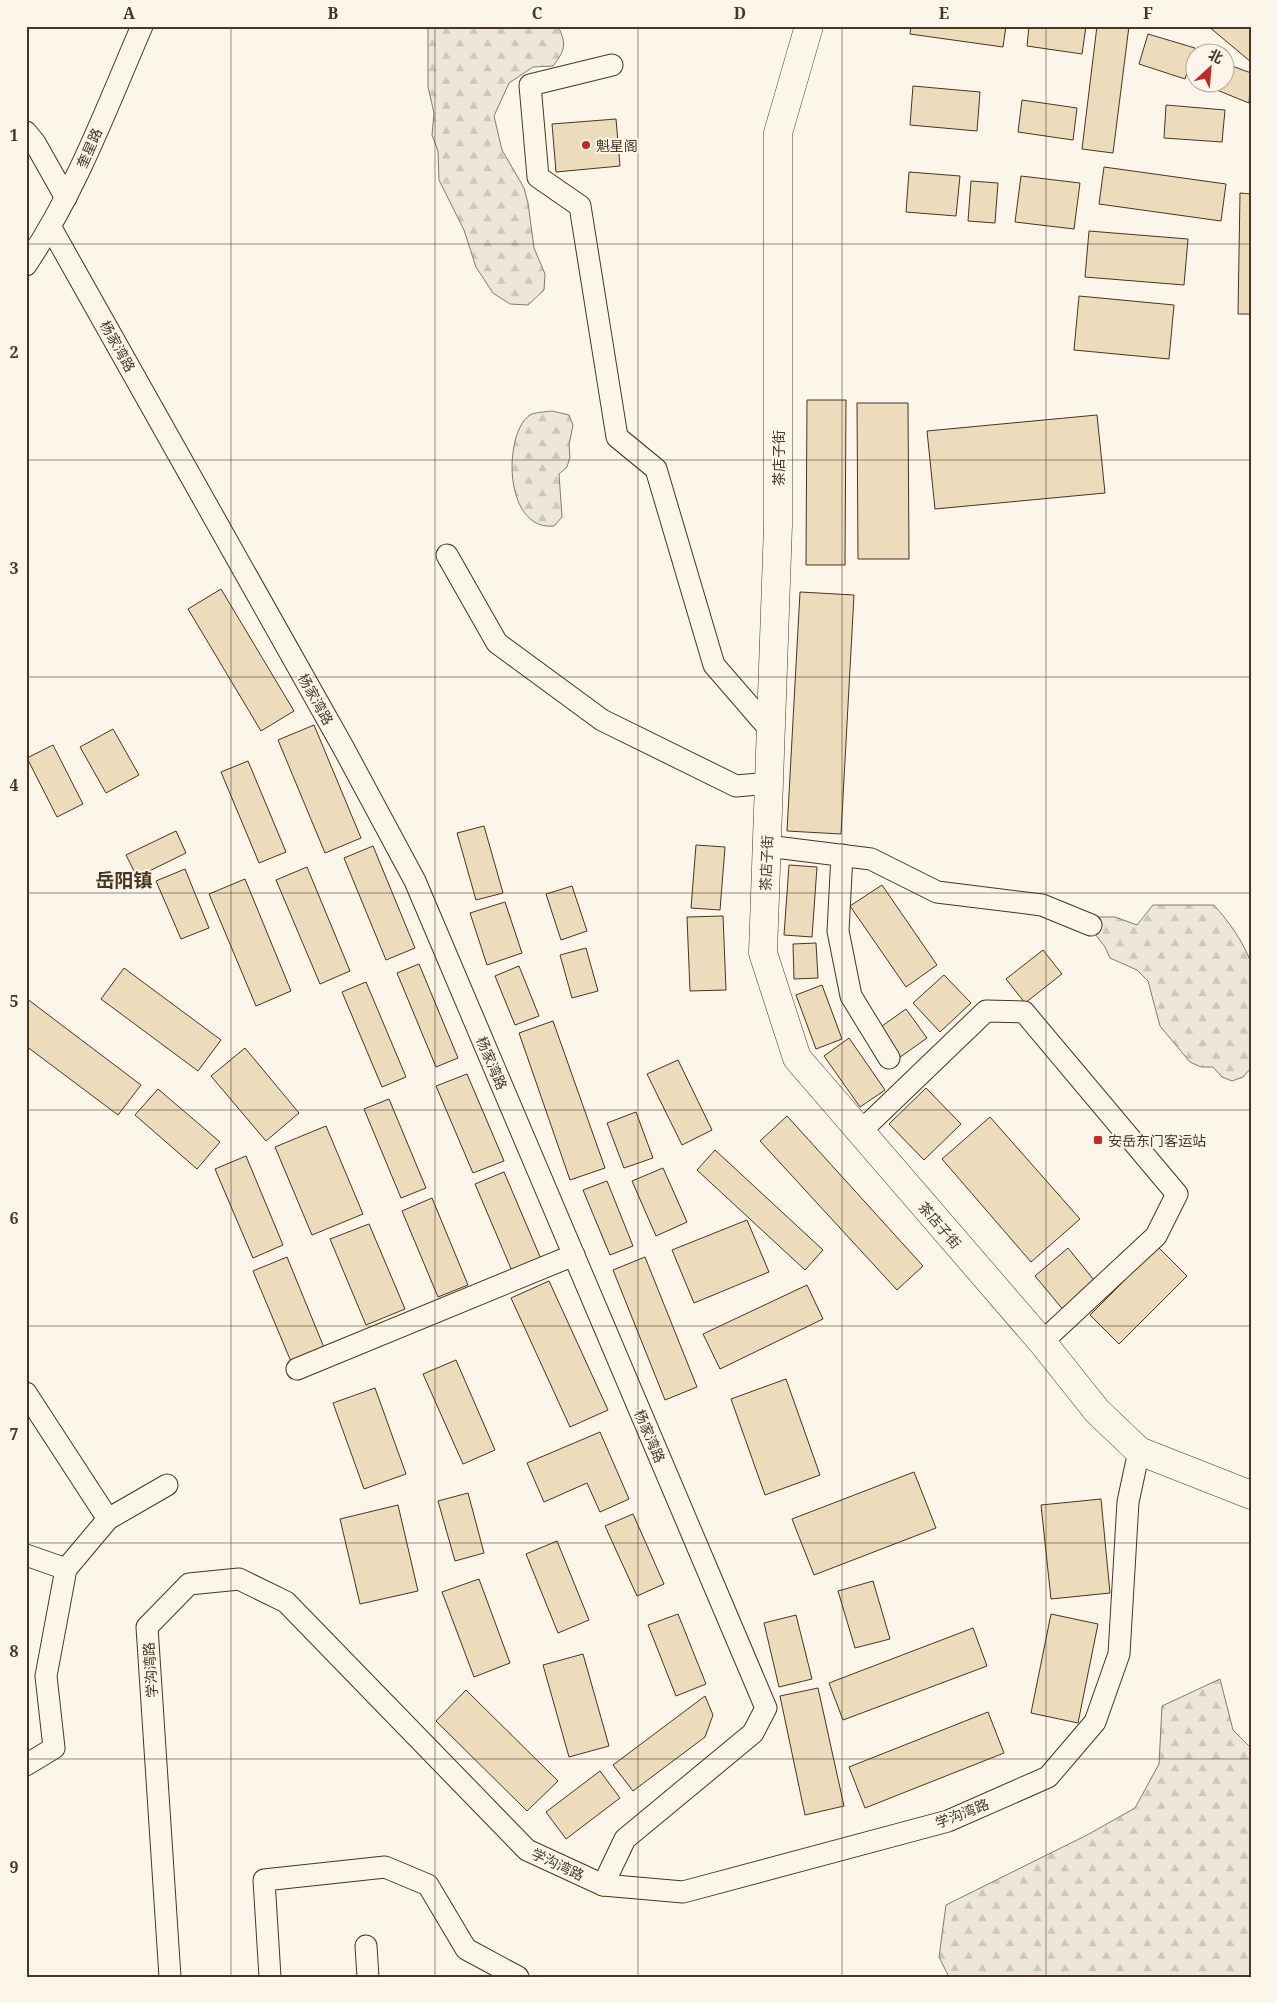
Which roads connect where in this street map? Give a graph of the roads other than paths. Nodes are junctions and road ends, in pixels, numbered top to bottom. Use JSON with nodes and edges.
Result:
{"nodes":[{"id":1,"x":142,"y":26,"type":"edge"},
{"id":2,"x":809,"y":26,"type":"edge"},
{"id":3,"x":612,"y":65,"type":"dead end"},
{"id":4,"x":26,"y":132,"type":"edge"},
{"id":5,"x":66,"y":198,"type":"junction"},
{"id":6,"x":51,"y":228,"type":"junction"},
{"id":7,"x":26,"y":265,"type":"edge"},
{"id":8,"x":447,"y":555,"type":"dead end"},
{"id":9,"x":771,"y":731,"type":"junction"},
{"id":10,"x":769,"y":783,"type":"junction"},
{"id":11,"x":767,"y":846,"type":"junction"},
{"id":12,"x":842,"y":856,"type":"junction"},
{"id":13,"x":1091,"y":925,"type":"dead end"},
{"id":14,"x":889,"y":1058,"type":"dead end"},
{"id":15,"x":860,"y":1132,"type":"junction"},
{"id":16,"x":574,"y":1255,"type":"junction"},
{"id":17,"x":1042,"y":1342,"type":"junction"},
{"id":18,"x":297,"y":1369,"type":"dead end"},
{"id":19,"x":26,"y":1392,"type":"edge"},
{"id":20,"x":1139,"y":1451,"type":"junction"},
{"id":21,"x":167,"y":1485,"type":"dead end"},
{"id":22,"x":1251,"y":1495,"type":"edge"},
{"id":23,"x":108,"y":1519,"type":"junction"},
{"id":24,"x":26,"y":1555,"type":"edge"},
{"id":25,"x":66,"y":1569,"type":"junction"},
{"id":26,"x":26,"y":1765,"type":"edge"},
{"id":27,"x":603,"y":1885,"type":"junction"},
{"id":28,"x":366,"y":1946,"type":"dead end"},
{"id":29,"x":170,"y":1977,"type":"edge"},
{"id":30,"x":270,"y":1977,"type":"edge"},
{"id":31,"x":368,"y":1977,"type":"edge"},
{"id":32,"x":518,"y":1977,"type":"edge"}],
"edges":[{"from":1,"to":5,"type":"street","name":"奎星路"},
{"from":2,"to":9,"type":"main road","name":"茶店子街"},
{"from":3,"to":9,"type":"street"},
{"from":4,"to":5,"type":"street"},
{"from":5,"to":6,"type":"street","name":"奎星路"},
{"from":6,"to":7,"type":"street","name":"奎星路"},
{"from":6,"to":16,"type":"street","name":"杨家湾路"},
{"from":8,"to":10,"type":"street"},
{"from":9,"to":10,"type":"main road","name":"茶店子街"},
{"from":10,"to":11,"type":"main road","name":"茶店子街"},
{"from":11,"to":12,"type":"street"},
{"from":11,"to":15,"type":"main road","name":"茶店子街"},
{"from":12,"to":13,"type":"street"},
{"from":12,"to":14,"type":"street"},
{"from":15,"to":17,"type":"main road","name":"茶店子街"},
{"from":15,"to":17,"type":"street"},
{"from":16,"to":18,"type":"street"},
{"from":16,"to":27,"type":"street","name":"杨家湾路"},
{"from":17,"to":20,"type":"main road","name":"茶店子街"},
{"from":19,"to":23,"type":"street"},
{"from":20,"to":22,"type":"main road","name":"茶店子街"},
{"from":20,"to":27,"type":"street","name":"学沟湾路"},
{"from":21,"to":23,"type":"street"},
{"from":23,"to":25,"type":"street"},
{"from":24,"to":25,"type":"street"},
{"from":25,"to":26,"type":"street"},
{"from":27,"to":29,"type":"street","name":"学沟湾路"},
{"from":28,"to":31,"type":"street"},
{"from":30,"to":32,"type":"street"}]}
